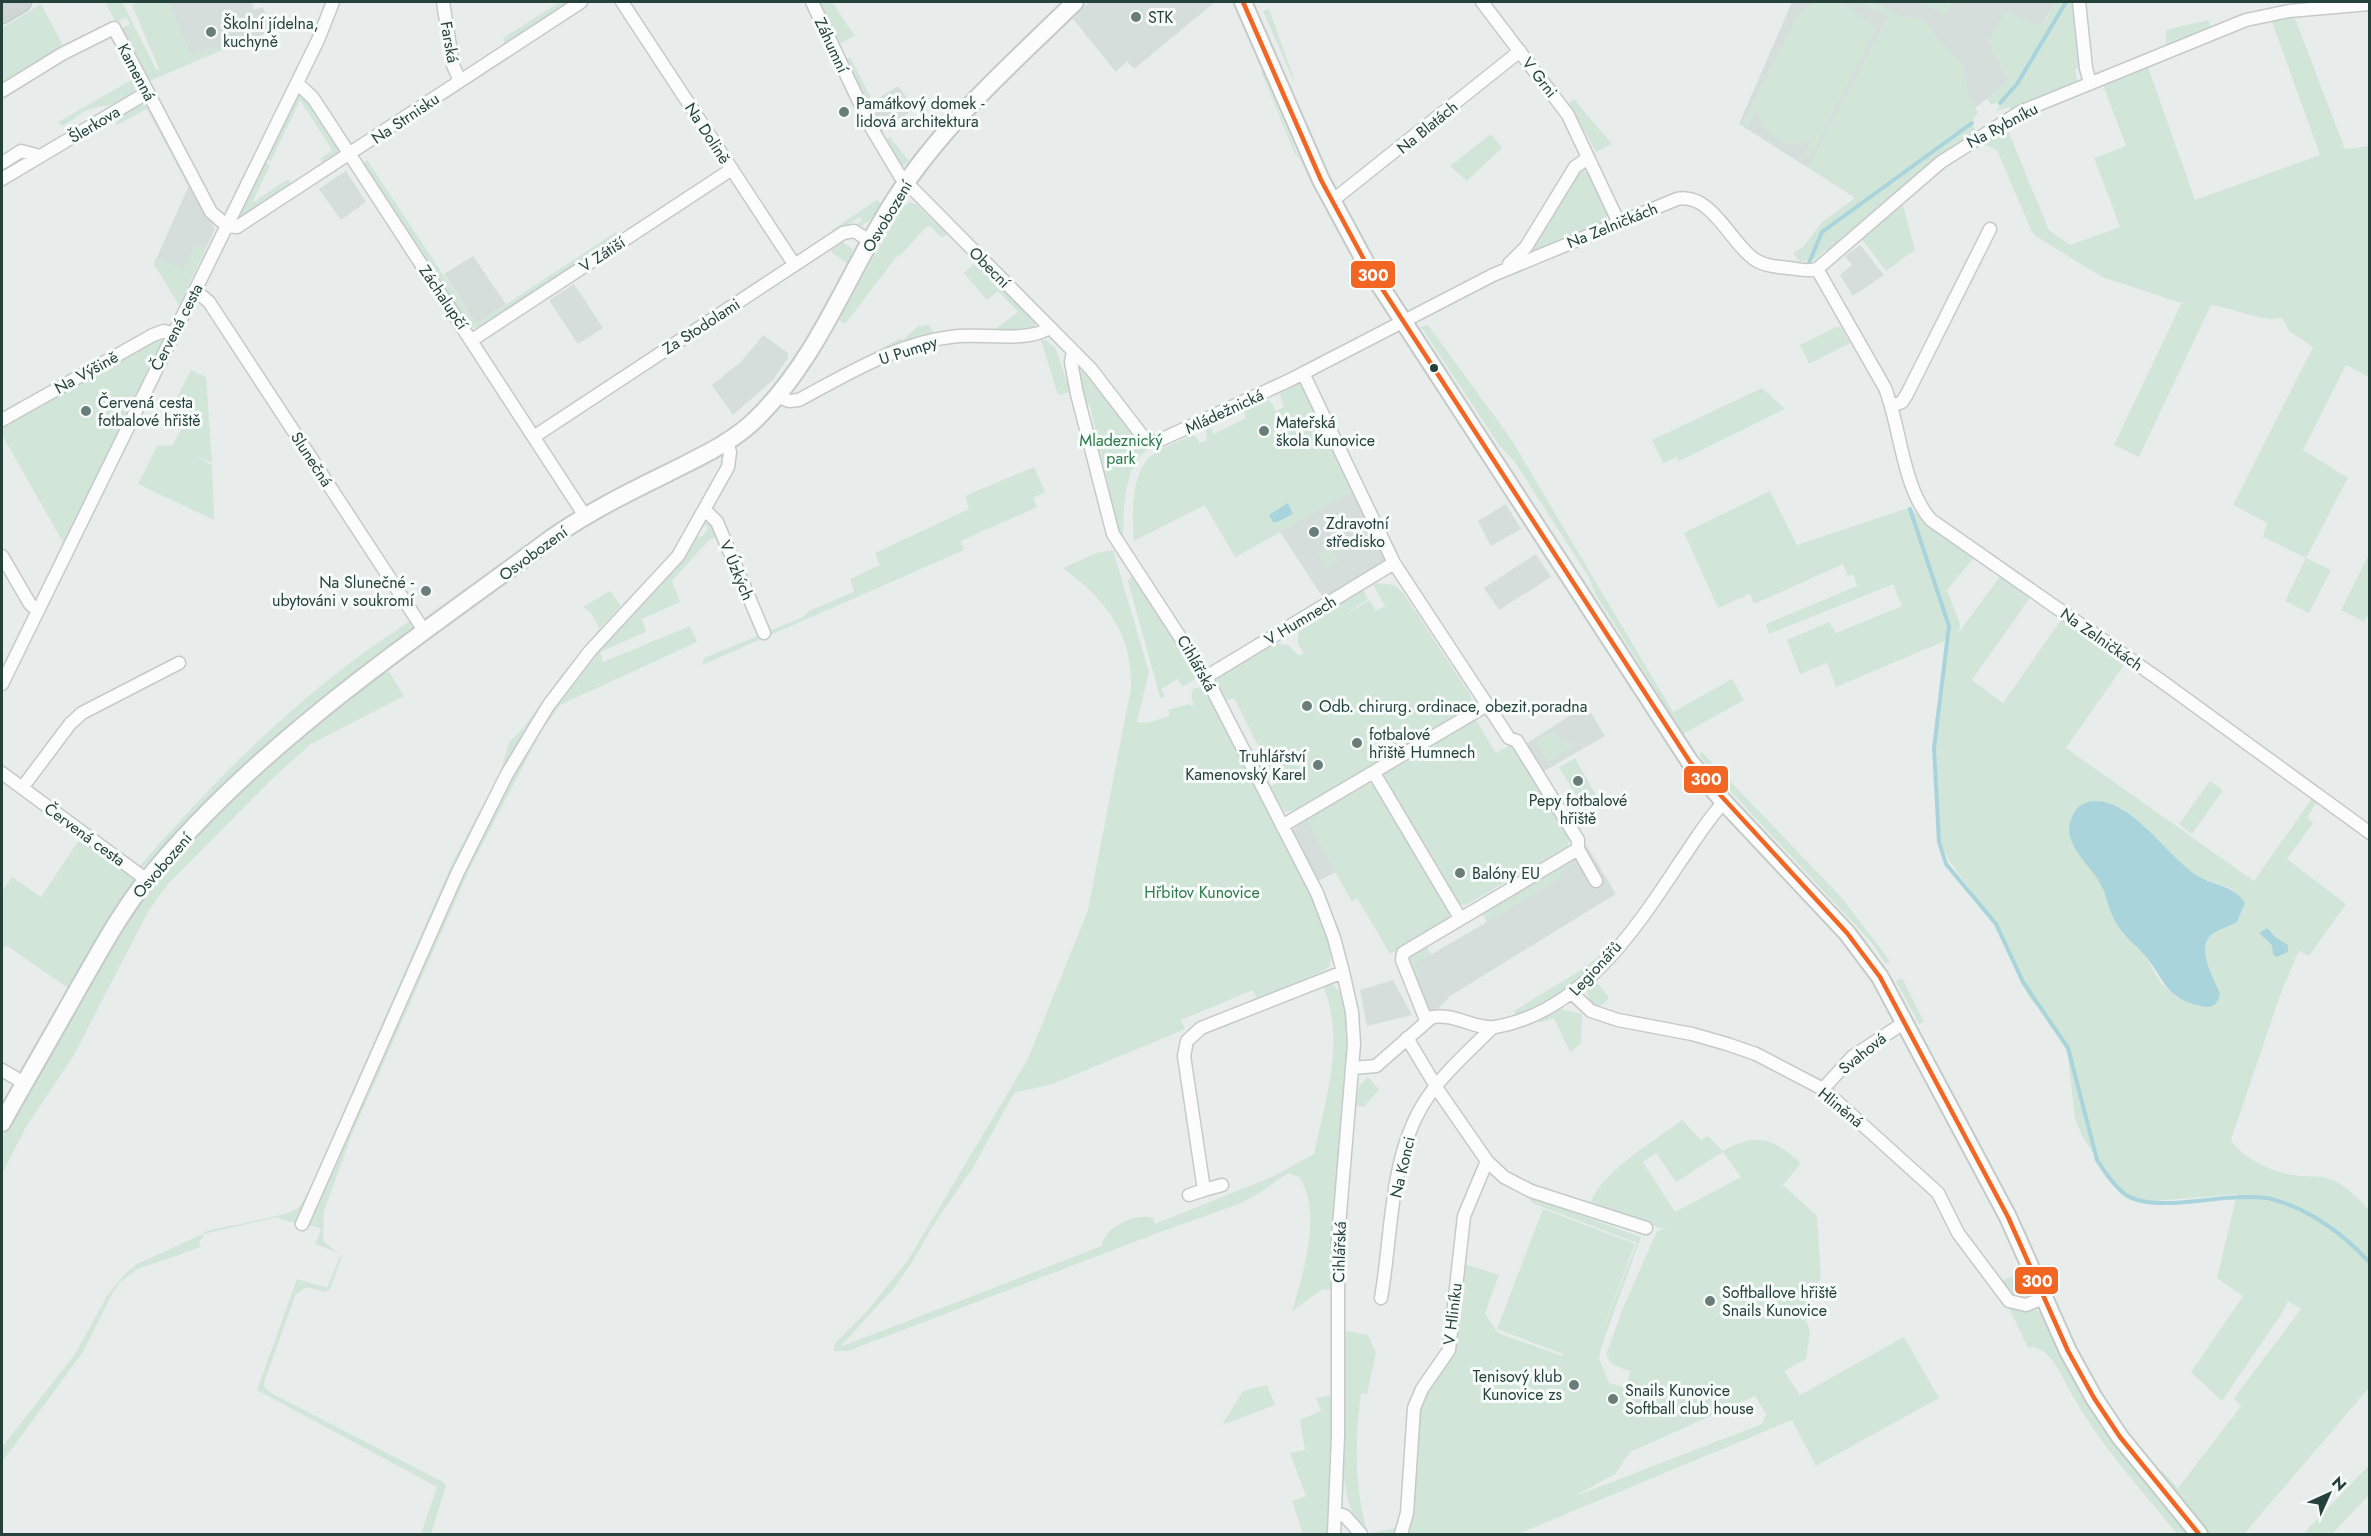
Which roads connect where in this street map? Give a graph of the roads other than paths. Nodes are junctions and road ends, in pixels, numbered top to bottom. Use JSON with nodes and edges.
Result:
{"nodes":[{"id":1,"x":22,"y":2,"type":"edge"},
{"id":2,"x":333,"y":2,"type":"edge"},
{"id":3,"x":443,"y":2,"type":"edge"},
{"id":4,"x":581,"y":2,"type":"edge"},
{"id":5,"x":622,"y":2,"type":"edge"},
{"id":6,"x":812,"y":2,"type":"edge"},
{"id":7,"x":1075,"y":2,"type":"edge"},
{"id":8,"x":1243,"y":2,"type":"edge"},
{"id":9,"x":1482,"y":2,"type":"edge"},
{"id":10,"x":2079,"y":2,"type":"edge"},
{"id":11,"x":2370,"y":4,"type":"edge"},
{"id":12,"x":2,"y":14,"type":"edge"},
{"id":13,"x":1520,"y":51,"type":"junction"},
{"id":14,"x":460,"y":81,"type":"junction"},
{"id":15,"x":297,"y":83,"type":"junction"},
{"id":16,"x":2090,"y":83,"type":"junction"},
{"id":17,"x":2,"y":91,"type":"edge"},
{"id":18,"x":148,"y":92,"type":"junction"},
{"id":19,"x":350,"y":154,"type":"junction"},
{"id":20,"x":40,"y":156,"type":"junction"},
{"id":21,"x":1588,"y":158,"type":"junction"},
{"id":22,"x":2,"y":163,"type":"edge"},
{"id":23,"x":732,"y":169,"type":"junction"},
{"id":24,"x":2,"y":179,"type":"edge"},
{"id":25,"x":906,"y":183,"type":"junction"},
{"id":26,"x":1332,"y":201,"type":"junction"},
{"id":27,"x":1618,"y":221,"type":"junction"},
{"id":28,"x":227,"y":226,"type":"junction"},
{"id":29,"x":1983,"y":235,"type":"dead end"},
{"id":30,"x":870,"y":241,"type":"junction"},
{"id":31,"x":794,"y":264,"type":"junction"},
{"id":32,"x":1809,"y":270,"type":"junction"},
{"id":33,"x":1493,"y":276,"type":"junction"},
{"id":34,"x":195,"y":290,"type":"junction"},
{"id":35,"x":1404,"y":323,"type":"junction"},
{"id":36,"x":1049,"y":327,"type":"junction"},
{"id":37,"x":172,"y":333,"type":"junction"},
{"id":38,"x":472,"y":339,"type":"junction"},
{"id":39,"x":1073,"y":352,"type":"junction"},
{"id":40,"x":1303,"y":373,"type":"junction"},
{"id":41,"x":776,"y":396,"type":"junction"},
{"id":42,"x":1892,"y":406,"type":"junction"},
{"id":43,"x":2,"y":420,"type":"edge"},
{"id":44,"x":535,"y":436,"type":"junction"},
{"id":45,"x":727,"y":442,"type":"junction"},
{"id":46,"x":705,"y":510,"type":"junction"},
{"id":47,"x":585,"y":516,"type":"junction"},
{"id":48,"x":2,"y":556,"type":"edge"},
{"id":49,"x":1394,"y":563,"type":"junction"},
{"id":50,"x":37,"y":610,"type":"junction"},
{"id":51,"x":425,"y":632,"type":"junction"},
{"id":52,"x":764,"y":633,"type":"dead end"},
{"id":53,"x":180,"y":663,"type":"dead end"},
{"id":54,"x":1206,"y":677,"type":"junction"},
{"id":55,"x":2,"y":684,"type":"edge"},
{"id":56,"x":1486,"y":705,"type":"junction"},
{"id":57,"x":2,"y":773,"type":"edge"},
{"id":58,"x":1374,"y":773,"type":"junction"},
{"id":59,"x":22,"y":788,"type":"junction"},
{"id":60,"x":1724,"y":802,"type":"junction"},
{"id":61,"x":1282,"y":826,"type":"junction"},
{"id":62,"x":2370,"y":832,"type":"edge"},
{"id":63,"x":1578,"y":849,"type":"junction"},
{"id":64,"x":147,"y":880,"type":"junction"},
{"id":65,"x":1596,"y":881,"type":"dead end"},
{"id":66,"x":1460,"y":918,"type":"junction"},
{"id":67,"x":1343,"y":972,"type":"junction"},
{"id":68,"x":1573,"y":994,"type":"junction"},
{"id":69,"x":1426,"y":1020,"type":"junction"},
{"id":70,"x":1905,"y":1022,"type":"junction"},
{"id":71,"x":1492,"y":1028,"type":"junction"},
{"id":72,"x":1407,"y":1038,"type":"junction"},
{"id":73,"x":1353,"y":1068,"type":"junction"},
{"id":74,"x":2,"y":1070,"type":"edge"},
{"id":75,"x":24,"y":1083,"type":"junction"},
{"id":76,"x":1436,"y":1086,"type":"junction"},
{"id":77,"x":1822,"y":1089,"type":"junction"},
{"id":78,"x":2,"y":1123,"type":"edge"},
{"id":79,"x":1487,"y":1161,"type":"junction"},
{"id":80,"x":1222,"y":1185,"type":"dead end"},
{"id":81,"x":1204,"y":1190,"type":"junction"},
{"id":82,"x":1189,"y":1195,"type":"dead end"},
{"id":83,"x":302,"y":1224,"type":"dead end"},
{"id":84,"x":1646,"y":1228,"type":"dead end"},
{"id":85,"x":1381,"y":1298,"type":"dead end"},
{"id":86,"x":2044,"y":1298,"type":"junction"},
{"id":87,"x":1335,"y":1512,"type":"junction"},
{"id":88,"x":1334,"y":1534,"type":"edge"},
{"id":89,"x":1361,"y":1534,"type":"edge"},
{"id":90,"x":1401,"y":1534,"type":"edge"},
{"id":91,"x":2199,"y":1534,"type":"edge"}],
"edges":[{"from":1,"to":12,"type":"main road"},
{"from":2,"to":15,"type":"street","name":"Červená cesta"},
{"from":3,"to":14,"type":"street","name":"Farská"},
{"from":4,"to":14,"type":"street","name":"Na Strnisku"},
{"from":5,"to":23,"type":"street","name":"Na Dolině"},
{"from":6,"to":25,"type":"street","name":"Záhumní"},
{"from":7,"to":25,"type":"main road","name":"Osvobození"},
{"from":8,"to":26,"type":"main road"},
{"from":9,"to":13,"type":"street","name":"V Grni"},
{"from":10,"to":16,"type":"street"},
{"from":11,"to":16,"type":"street","name":"Na Rybníku"},
{"from":13,"to":21,"type":"street","name":"V Grni"},
{"from":13,"to":26,"type":"street","name":"Na Blatách"},
{"from":14,"to":19,"type":"street","name":"Na Strnisku"},
{"from":15,"to":19,"type":"street","name":"Záchalupčí"},
{"from":15,"to":28,"type":"street","name":"Červená cesta"},
{"from":16,"to":32,"type":"street","name":"Na Rybníku"},
{"from":17,"to":18,"type":"street","name":"Kamenná"},
{"from":18,"to":20,"type":"street","name":"Šlerkova"},
{"from":18,"to":28,"type":"street","name":"Kamenná"},
{"from":19,"to":28,"type":"street","name":"Na Strnisku"},
{"from":19,"to":38,"type":"street","name":"Záchalupčí"},
{"from":20,"to":22,"type":"street","name":"Šlerkova"},
{"from":20,"to":24,"type":"street","name":"Šlerkova"},
{"from":21,"to":27,"type":"street","name":"V Grni"},
{"from":21,"to":33,"type":"street"},
{"from":23,"to":31,"type":"street","name":"Na Dolině"},
{"from":23,"to":38,"type":"street","name":"V Zátiší"},
{"from":25,"to":30,"type":"main road","name":"Osvobození"},
{"from":25,"to":36,"type":"street","name":"Obecní"},
{"from":26,"to":35,"type":"main road"},
{"from":27,"to":32,"type":"street","name":"Na Zelničkách"},
{"from":27,"to":33,"type":"street","name":"Na Zelničkách"},
{"from":28,"to":34,"type":"street","name":"Červená cesta"},
{"from":29,"to":42,"type":"street"},
{"from":30,"to":31,"type":"street","name":"Za Stodolami"},
{"from":30,"to":41,"type":"main road","name":"Osvobození"},
{"from":31,"to":44,"type":"street","name":"Za Stodolami"},
{"from":32,"to":42,"type":"street","name":"Na Zelničkách"},
{"from":33,"to":35,"type":"street","name":"Na Zelničkách"},
{"from":34,"to":37,"type":"street","name":"Červená cesta"},
{"from":34,"to":51,"type":"street","name":"Slunečná"},
{"from":35,"to":40,"type":"street","name":"Mládežnická"},
{"from":35,"to":60,"type":"main road"},
{"from":36,"to":39,"type":"street","name":"Obecní"},
{"from":36,"to":41,"type":"street","name":"U Pumpy"},
{"from":37,"to":43,"type":"street","name":"Na Výšině"},
{"from":37,"to":50,"type":"street","name":"Červená cesta"},
{"from":38,"to":44,"type":"street","name":"Záchalupčí"},
{"from":39,"to":40,"type":"street","name":"Mládežnická"},
{"from":39,"to":54,"type":"street","name":"Cihlářská"},
{"from":40,"to":49,"type":"street"},
{"from":41,"to":45,"type":"main road","name":"Osvobození"},
{"from":42,"to":62,"type":"street","name":"Na Zelničkách"},
{"from":44,"to":47,"type":"street","name":"Záchalupčí"},
{"from":45,"to":46,"type":"street"},
{"from":45,"to":47,"type":"main road","name":"Osvobození"},
{"from":46,"to":52,"type":"street","name":"V Úzkých"},
{"from":46,"to":83,"type":"street"},
{"from":47,"to":51,"type":"main road","name":"Osvobození"},
{"from":48,"to":50,"type":"street"},
{"from":49,"to":54,"type":"street","name":"V Humnech"},
{"from":49,"to":56,"type":"street"},
{"from":50,"to":55,"type":"street","name":"Červená cesta"},
{"from":51,"to":64,"type":"main road","name":"Osvobození"},
{"from":53,"to":59,"type":"street"},
{"from":54,"to":61,"type":"street","name":"Cihlářská"},
{"from":56,"to":58,"type":"street"},
{"from":56,"to":63,"type":"street"},
{"from":57,"to":59,"type":"street","name":"Červená cesta"},
{"from":58,"to":61,"type":"street"},
{"from":58,"to":66,"type":"street"},
{"from":59,"to":64,"type":"street","name":"Červená cesta"},
{"from":60,"to":68,"type":"street","name":"Legionářů"},
{"from":60,"to":70,"type":"main road"},
{"from":61,"to":67,"type":"street","name":"Cihlářská"},
{"from":63,"to":65,"type":"street"},
{"from":63,"to":66,"type":"street"},
{"from":64,"to":75,"type":"main road","name":"Osvobození"},
{"from":66,"to":69,"type":"street"},
{"from":67,"to":73,"type":"street","name":"Cihlářská"},
{"from":67,"to":81,"type":"street"},
{"from":68,"to":71,"type":"street","name":"Legionářů"},
{"from":68,"to":77,"type":"street","name":"Hliněná"},
{"from":69,"to":71,"type":"street"},
{"from":69,"to":72,"type":"street"},
{"from":70,"to":77,"type":"street","name":"Svahová"},
{"from":70,"to":86,"type":"main road"},
{"from":71,"to":76,"type":"street","name":"Na Konci"},
{"from":72,"to":73,"type":"street"},
{"from":72,"to":76,"type":"street"},
{"from":73,"to":87,"type":"street","name":"Cihlářská"},
{"from":74,"to":75,"type":"street"},
{"from":75,"to":78,"type":"main road","name":"Osvobození"},
{"from":76,"to":79,"type":"street"},
{"from":76,"to":85,"type":"street","name":"Na Konci"},
{"from":77,"to":86,"type":"street","name":"Hliněná"},
{"from":79,"to":84,"type":"street"},
{"from":79,"to":90,"type":"street","name":"V Hliníku"},
{"from":80,"to":81,"type":"street"},
{"from":81,"to":82,"type":"street"},
{"from":86,"to":91,"type":"main road"},
{"from":87,"to":88,"type":"street","name":"Cihlářská"},
{"from":87,"to":89,"type":"street"}]}
